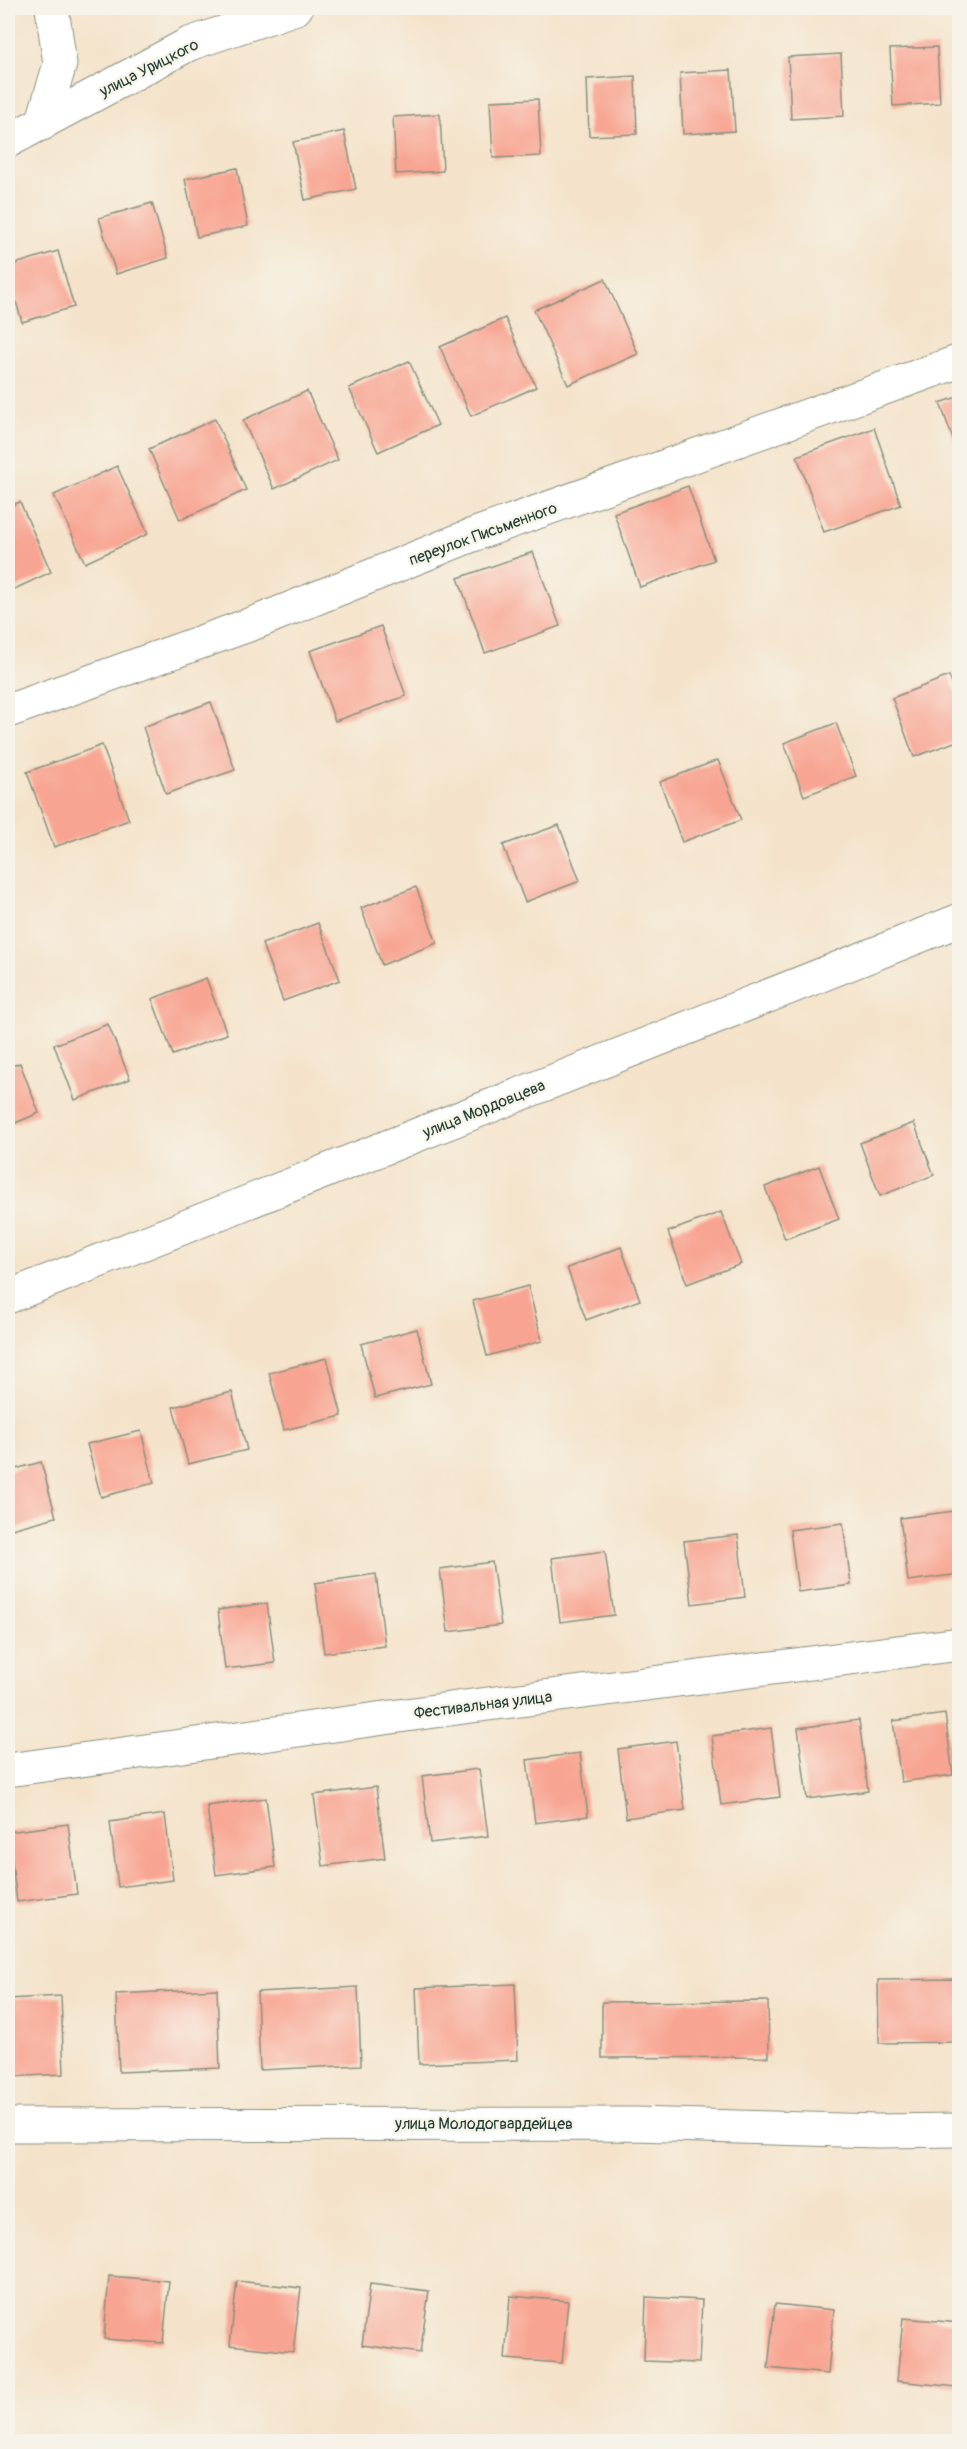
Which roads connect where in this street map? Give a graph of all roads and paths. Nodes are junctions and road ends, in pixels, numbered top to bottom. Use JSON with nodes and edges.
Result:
{"nodes":[{"id":1,"x":52,"y":8,"type":"edge"},
{"id":2,"x":297,"y":8,"type":"edge"},
{"id":3,"x":42,"y":124,"type":"junction"},
{"id":4,"x":8,"y":141,"type":"edge"},
{"id":5,"x":960,"y":362,"type":"edge"},
{"id":6,"x":8,"y":711,"type":"edge"},
{"id":7,"x":960,"y":920,"type":"edge"},
{"id":8,"x":8,"y":1297,"type":"edge"},
{"id":9,"x":960,"y":1644,"type":"edge"},
{"id":10,"x":8,"y":1770,"type":"edge"},
{"id":11,"x":8,"y":2126,"type":"edge"},
{"id":12,"x":960,"y":2130,"type":"edge"}],
"edges":[{"from":1,"to":3,"type":"street"},
{"from":2,"to":3,"type":"street","name":"улица Урицкого"},
{"from":3,"to":4,"type":"street","name":"улица Урицкого"},
{"from":5,"to":6,"type":"street","name":"переулок Письменного"},
{"from":7,"to":8,"type":"street","name":"улица Мордовцева"},
{"from":9,"to":10,"type":"street","name":"Фестивальная улица"},
{"from":11,"to":12,"type":"street","name":"улица Молодогвардейцев"}]}
